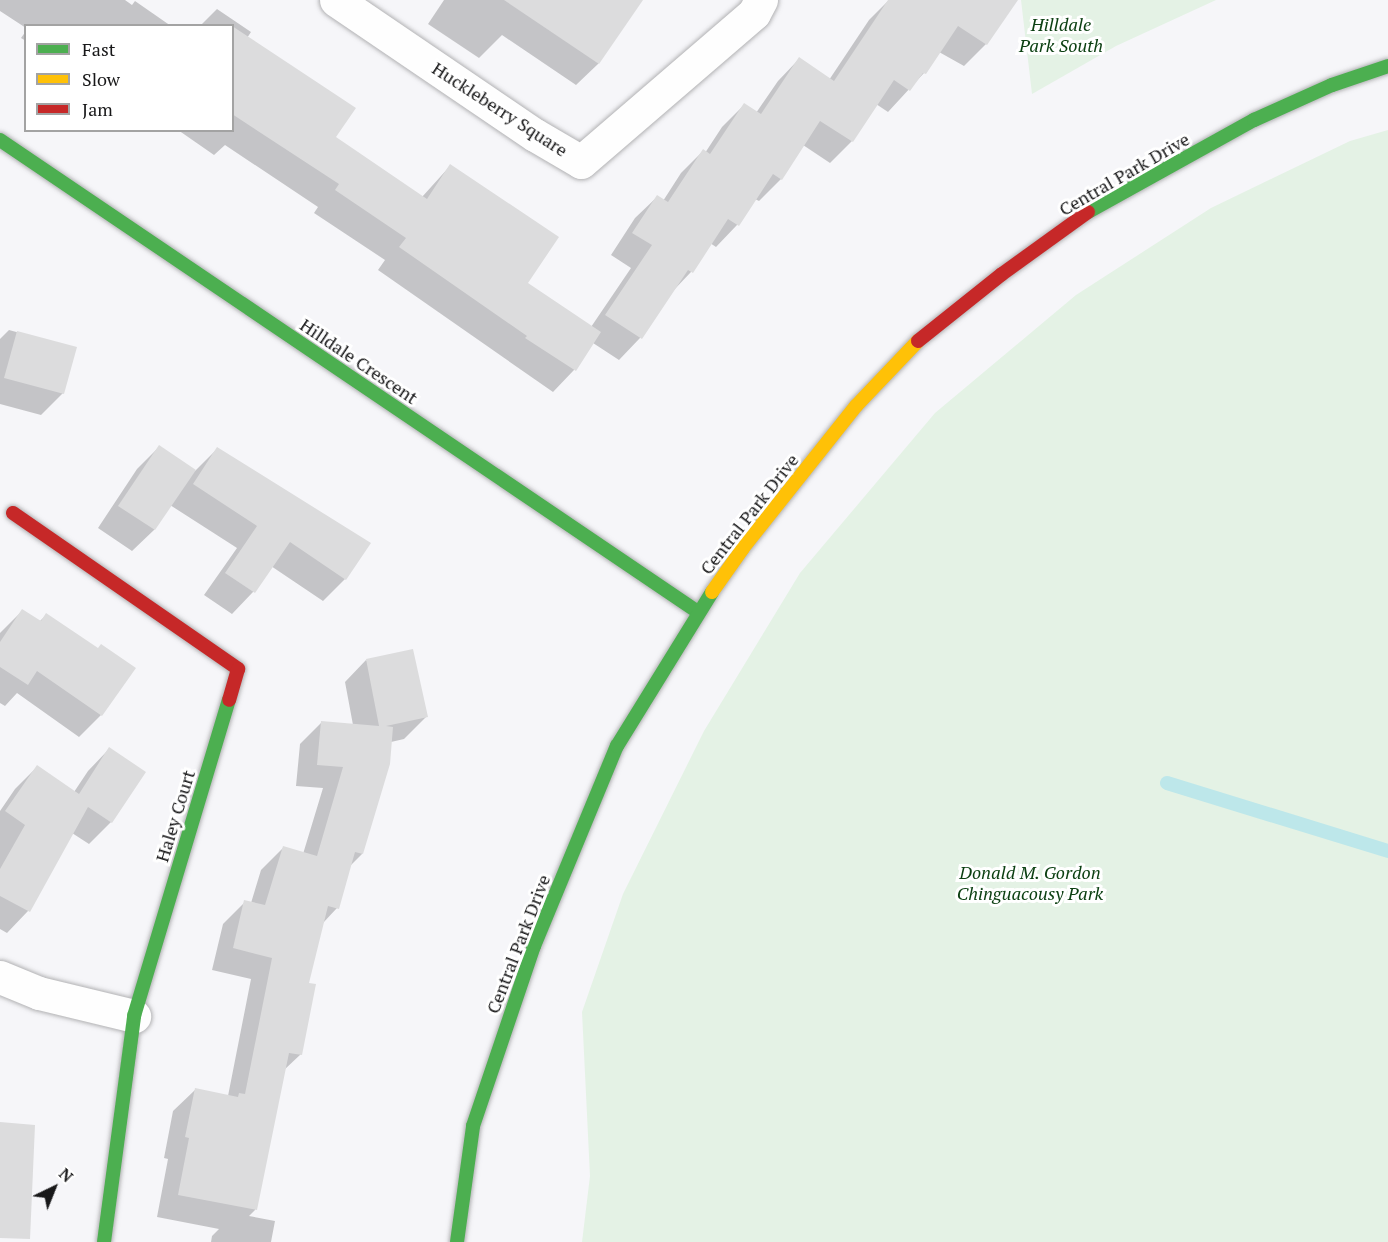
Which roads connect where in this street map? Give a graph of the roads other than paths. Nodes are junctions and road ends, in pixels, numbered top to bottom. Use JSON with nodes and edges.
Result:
{"nodes":[{"id":1,"x":336,"y":0,"type":"edge"},
{"id":2,"x":761,"y":0,"type":"edge"},
{"id":3,"x":1388,"y":66,"type":"edge"},
{"id":4,"x":0,"y":140,"type":"edge"},
{"id":5,"x":13,"y":513,"type":"dead end"},
{"id":6,"x":698,"y":612,"type":"junction"},
{"id":7,"x":0,"y":977,"type":"edge"},
{"id":8,"x":134,"y":1016,"type":"junction"},
{"id":9,"x":104,"y":1242,"type":"edge"},
{"id":10,"x":457,"y":1242,"type":"edge"}],
"edges":[{"from":1,"to":2,"type":"street","name":"Huckleberry Square"},
{"from":3,"to":6,"type":"street","name":"Central Park Drive"},
{"from":4,"to":6,"type":"street","name":"Hilldale Crescent"},
{"from":5,"to":8,"type":"street","name":"Haley Court"},
{"from":6,"to":10,"type":"street","name":"Central Park Drive"},
{"from":7,"to":8,"type":"street"},
{"from":8,"to":9,"type":"street","name":"Haley Court"}]}
